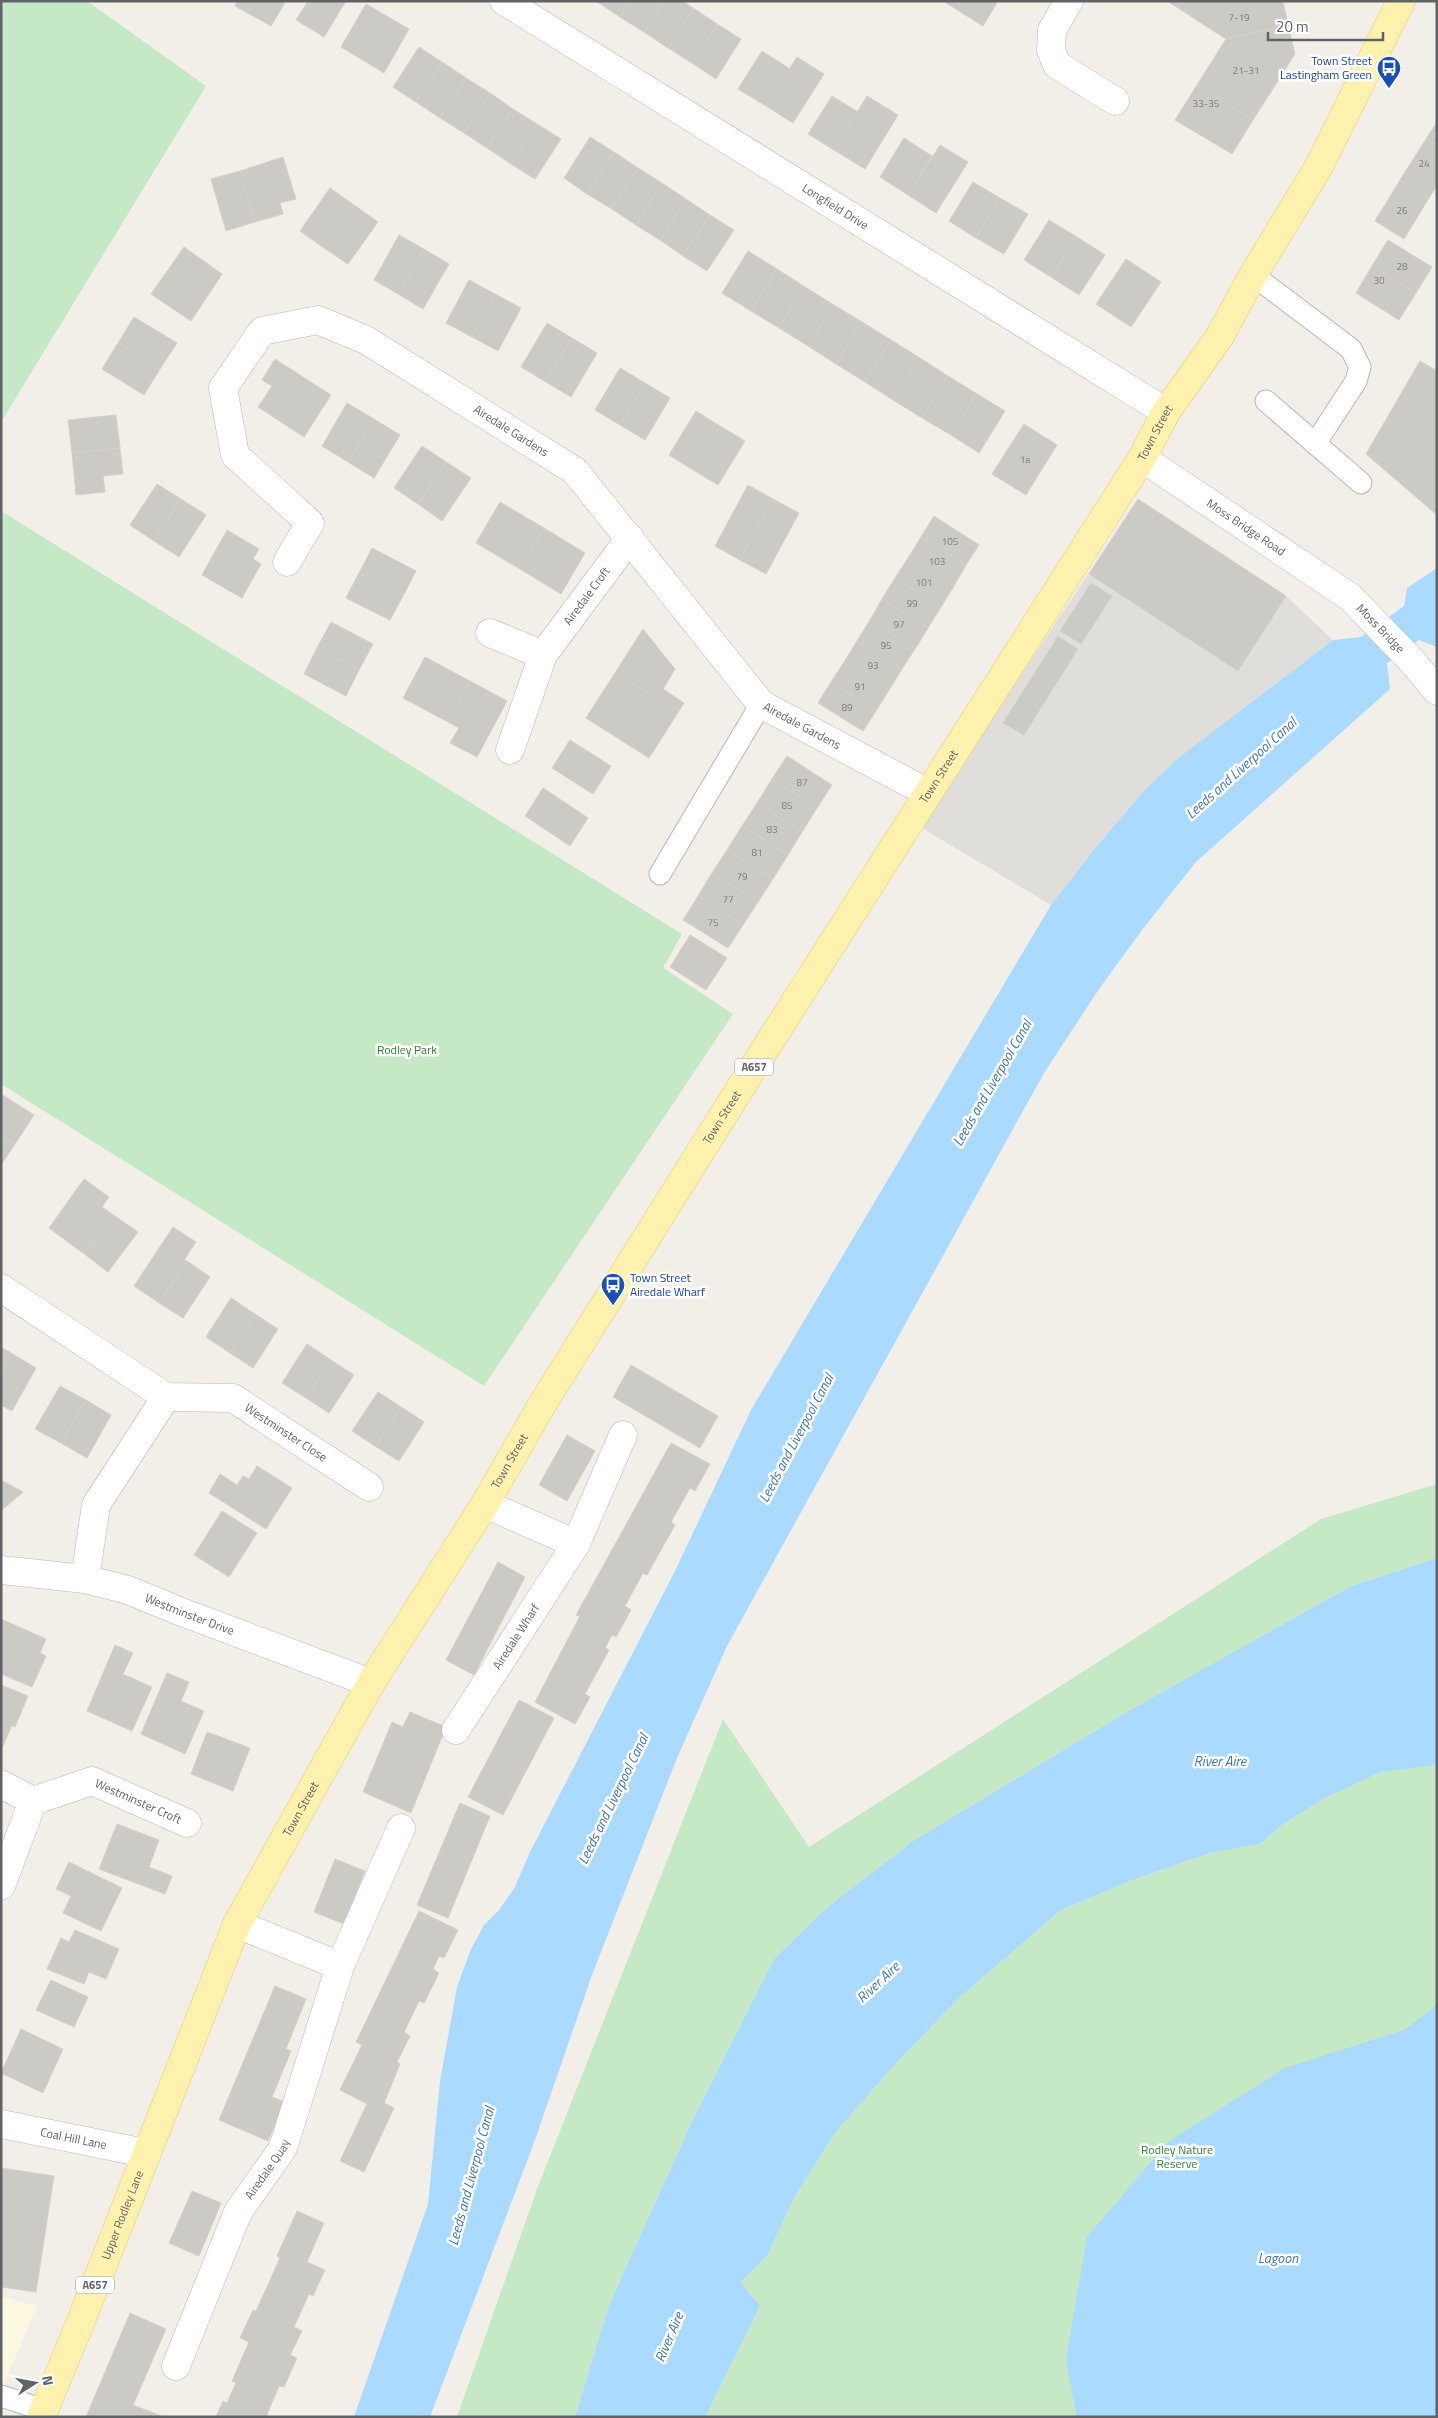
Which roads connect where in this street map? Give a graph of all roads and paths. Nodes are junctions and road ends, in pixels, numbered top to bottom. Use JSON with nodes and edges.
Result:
{"nodes":[{"id":1,"x":504,"y":1,"type":"edge"},
{"id":2,"x":1069,"y":1,"type":"edge"},
{"id":3,"x":1401,"y":1,"type":"edge"},
{"id":4,"x":1114,"y":101,"type":"dead end"},
{"id":5,"x":1253,"y":275,"type":"junction"},
{"id":6,"x":1266,"y":401,"type":"dead end"},
{"id":7,"x":1166,"y":412,"type":"junction"},
{"id":8,"x":1316,"y":444,"type":"junction"},
{"id":9,"x":1142,"y":458,"type":"junction"},
{"id":10,"x":1362,"y":483,"type":"dead end"},
{"id":11,"x":630,"y":538,"type":"junction"},
{"id":12,"x":287,"y":562,"type":"dead end"},
{"id":13,"x":1350,"y":597,"type":"joint"},
{"id":14,"x":490,"y":633,"type":"dead end"},
{"id":15,"x":543,"y":654,"type":"junction"},
{"id":16,"x":1435,"y":684,"type":"edge"},
{"id":17,"x":761,"y":704,"type":"junction"},
{"id":18,"x":510,"y":750,"type":"dead end"},
{"id":19,"x":928,"y":793,"type":"junction"},
{"id":20,"x":660,"y":874,"type":"dead end"},
{"id":21,"x":1,"y":1288,"type":"edge"},
{"id":22,"x":166,"y":1397,"type":"junction"},
{"id":23,"x":623,"y":1435,"type":"dead end"},
{"id":24,"x":369,"y":1487,"type":"dead end"},
{"id":25,"x":485,"y":1504,"type":"junction"},
{"id":26,"x":576,"y":1544,"type":"junction"},
{"id":27,"x":1,"y":1570,"type":"edge"},
{"id":28,"x":86,"y":1580,"type":"junction"},
{"id":29,"x":371,"y":1683,"type":"junction"},
{"id":30,"x":456,"y":1730,"type":"dead end"},
{"id":31,"x":1,"y":1784,"type":"edge"},
{"id":32,"x":33,"y":1801,"type":"junction"},
{"id":33,"x":187,"y":1823,"type":"dead end"},
{"id":34,"x":401,"y":1828,"type":"dead end"},
{"id":35,"x":1,"y":1886,"type":"edge"},
{"id":36,"x":237,"y":1924,"type":"junction"},
{"id":37,"x":340,"y":1966,"type":"junction"},
{"id":38,"x":1,"y":2124,"type":"edge"},
{"id":39,"x":146,"y":2153,"type":"junction"},
{"id":40,"x":176,"y":2366,"type":"dead end"},
{"id":41,"x":1,"y":2396,"type":"edge"},
{"id":42,"x":42,"y":2413,"type":"edge"}],
"edges":[{"from":1,"to":7,"type":"street","name":"Longfield Drive"},
{"from":2,"to":4,"type":"street"},
{"from":3,"to":5,"type":"main road","name":"Town Street","number":"A657"},
{"from":5,"to":7,"type":"main road","name":"Town Street","number":"A657"},
{"from":5,"to":8,"type":"lane"},
{"from":6,"to":8,"type":"lane"},
{"from":7,"to":9,"type":"main road","name":"Town Street","number":"A657"},
{"from":8,"to":10,"type":"lane"},
{"from":9,"to":13,"type":"street","name":"Moss Bridge Road"},
{"from":9,"to":19,"type":"main road","name":"Town Street","number":"A657"},
{"from":11,"to":12,"type":"street","name":"Airedale Gardens"},
{"from":11,"to":15,"type":"street","name":"Airedale Croft"},
{"from":11,"to":17,"type":"street","name":"Airedale Gardens"},
{"from":13,"to":16,"type":"street","name":"Moss Bridge"},
{"from":14,"to":15,"type":"street"},
{"from":15,"to":18,"type":"street","name":"Airedale Croft"},
{"from":17,"to":19,"type":"street","name":"Airedale Gardens"},
{"from":17,"to":20,"type":"lane"},
{"from":19,"to":25,"type":"main road","name":"Town Street","number":"A657"},
{"from":21,"to":22,"type":"street"},
{"from":22,"to":24,"type":"street","name":"Westminster Close"},
{"from":22,"to":28,"type":"street"},
{"from":23,"to":26,"type":"street","name":"Airedale Wharf"},
{"from":25,"to":26,"type":"street"},
{"from":25,"to":29,"type":"main road","name":"Town Street","number":"A657"},
{"from":26,"to":30,"type":"street","name":"Airedale Wharf"},
{"from":27,"to":28,"type":"street","name":"Westminster Drive"},
{"from":28,"to":29,"type":"street","name":"Westminster Drive"},
{"from":29,"to":36,"type":"main road","name":"Town Street","number":"A657"},
{"from":31,"to":32,"type":"street"},
{"from":32,"to":33,"type":"street","name":"Westminster Croft"},
{"from":32,"to":35,"type":"street"},
{"from":34,"to":37,"type":"street","name":"Airedale Quay"},
{"from":36,"to":37,"type":"street"},
{"from":36,"to":39,"type":"main road","name":"Town Street","number":"A657"},
{"from":37,"to":40,"type":"street","name":"Airedale Quay"},
{"from":38,"to":39,"type":"street","name":"Coal Hill Lane"},
{"from":39,"to":42,"type":"main road","name":"Upper Rodley Lane","number":"A657"},
{"from":41,"to":42,"type":"lane"}]}
